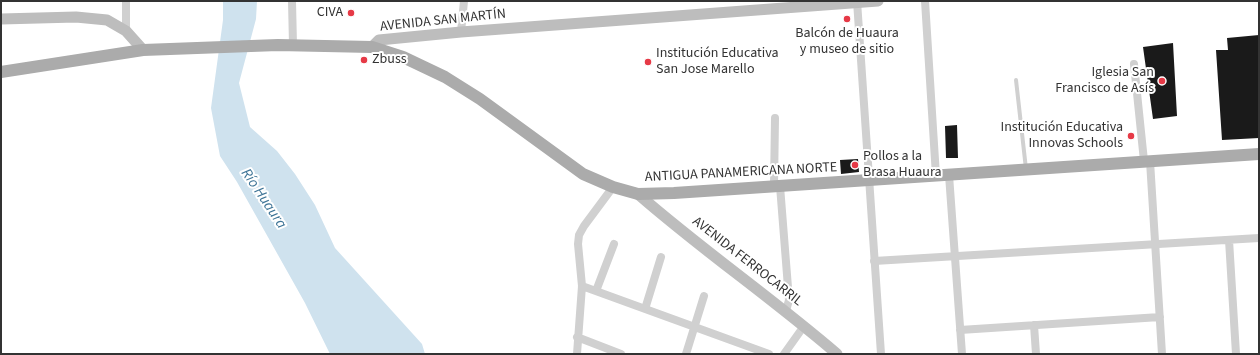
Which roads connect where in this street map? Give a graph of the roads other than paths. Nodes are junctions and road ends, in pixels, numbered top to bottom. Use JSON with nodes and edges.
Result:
{"nodes":[{"id":1,"x":126,"y":1,"type":"edge"},
{"id":2,"x":292,"y":1,"type":"edge"},
{"id":3,"x":464,"y":1,"type":"edge"},
{"id":4,"x":878,"y":1,"type":"edge"},
{"id":5,"x":925,"y":1,"type":"edge"},
{"id":6,"x":857,"y":2,"type":"edge"},
{"id":7,"x":784,"y":4,"type":"edge"},
{"id":8,"x":1,"y":19,"type":"edge"},
{"id":9,"x":126,"y":31,"type":"junction"},
{"id":10,"x":461,"y":32,"type":"junction"},
{"id":11,"x":293,"y":45,"type":"junction"},
{"id":12,"x":372,"y":47,"type":"junction"},
{"id":13,"x":143,"y":50,"type":"junction"},
{"id":14,"x":1134,"y":64,"type":"dead end"},
{"id":15,"x":1,"y":72,"type":"edge"},
{"id":16,"x":1016,"y":80,"type":"dead end"},
{"id":17,"x":775,"y":118,"type":"dead end"},
{"id":18,"x":1259,"y":154,"type":"edge"},
{"id":19,"x":1147,"y":161,"type":"junction"},
{"id":20,"x":1026,"y":169,"type":"junction"},
{"id":21,"x":949,"y":175,"type":"junction"},
{"id":22,"x":936,"y":176,"type":"junction"},
{"id":23,"x":869,"y":180,"type":"junction"},
{"id":24,"x":777,"y":186,"type":"junction"},
{"id":25,"x":613,"y":188,"type":"junction"},
{"id":26,"x":638,"y":194,"type":"junction"},
{"id":27,"x":1259,"y":238,"type":"edge"},
{"id":28,"x":1229,"y":240,"type":"junction"},
{"id":29,"x":614,"y":244,"type":"dead end"},
{"id":30,"x":1155,"y":244,"type":"junction"},
{"id":31,"x":955,"y":256,"type":"junction"},
{"id":32,"x":661,"y":257,"type":"dead end"},
{"id":33,"x":874,"y":261,"type":"junction"},
{"id":34,"x":582,"y":286,"type":"junction"},
{"id":35,"x":596,"y":291,"type":"junction"},
{"id":36,"x":704,"y":296,"type":"dead end"},
{"id":37,"x":645,"y":309,"type":"junction"},
{"id":38,"x":786,"y":311,"type":"junction"},
{"id":39,"x":1160,"y":316,"type":"junction"},
{"id":40,"x":1034,"y":325,"type":"junction"},
{"id":41,"x":804,"y":326,"type":"junction"},
{"id":42,"x":695,"y":328,"type":"junction"},
{"id":43,"x":960,"y":330,"type":"junction"},
{"id":44,"x":577,"y":337,"type":"junction"},
{"id":45,"x":576,"y":354,"type":"edge"},
{"id":46,"x":621,"y":354,"type":"edge"},
{"id":47,"x":686,"y":354,"type":"edge"},
{"id":48,"x":769,"y":354,"type":"edge"},
{"id":49,"x":784,"y":354,"type":"edge"},
{"id":50,"x":837,"y":354,"type":"edge"},
{"id":51,"x":881,"y":354,"type":"edge"},
{"id":52,"x":962,"y":354,"type":"edge"},
{"id":53,"x":1036,"y":354,"type":"edge"},
{"id":54,"x":1162,"y":354,"type":"edge"},
{"id":55,"x":1236,"y":354,"type":"edge"}],
"edges":[{"from":1,"to":9,"type":"street"},
{"from":2,"to":11,"type":"street"},
{"from":3,"to":10,"type":"street"},
{"from":4,"to":6,"type":"main road","name":"AVENIDA SAN MARTÍN"},
{"from":5,"to":22,"type":"street"},
{"from":6,"to":7,"type":"main road","name":"AVENIDA SAN MARTÍN"},
{"from":6,"to":23,"type":"street"},
{"from":7,"to":10,"type":"main road","name":"AVENIDA SAN MARTÍN"},
{"from":8,"to":9,"type":"main road"},
{"from":9,"to":13,"type":"main road"},
{"from":10,"to":12,"type":"main road","name":"AVENIDA SAN MARTÍN"},
{"from":11,"to":12,"type":"main road","name":"ANTIGUA PANAMERICANA NORTE"},
{"from":11,"to":13,"type":"main road","name":"ANTIGUA PANAMERICANA NORTE"},
{"from":12,"to":25,"type":"main road","name":"ANTIGUA PANAMERICANA NORTE"},
{"from":13,"to":15,"type":"main road","name":"ANTIGUA PANAMERICANA NORTE"},
{"from":14,"to":19,"type":"street"},
{"from":16,"to":20,"type":"lane"},
{"from":17,"to":24,"type":"street"},
{"from":18,"to":19,"type":"main road","name":"ANTIGUA PANAMERICANA NORTE"},
{"from":19,"to":20,"type":"main road","name":"ANTIGUA PANAMERICANA NORTE"},
{"from":19,"to":30,"type":"street"},
{"from":20,"to":21,"type":"main road","name":"ANTIGUA PANAMERICANA NORTE"},
{"from":21,"to":22,"type":"main road","name":"ANTIGUA PANAMERICANA NORTE"},
{"from":21,"to":31,"type":"street"},
{"from":22,"to":23,"type":"main road","name":"ANTIGUA PANAMERICANA NORTE"},
{"from":23,"to":24,"type":"main road","name":"ANTIGUA PANAMERICANA NORTE"},
{"from":23,"to":33,"type":"street"},
{"from":24,"to":26,"type":"main road","name":"ANTIGUA PANAMERICANA NORTE"},
{"from":24,"to":38,"type":"street"},
{"from":25,"to":26,"type":"main road","name":"ANTIGUA PANAMERICANA NORTE"},
{"from":25,"to":34,"type":"street"},
{"from":26,"to":38,"type":"main road","name":"AVENIDA FERROCARRIL"},
{"from":27,"to":28,"type":"street"},
{"from":28,"to":30,"type":"street"},
{"from":28,"to":55,"type":"street"},
{"from":29,"to":35,"type":"street"},
{"from":30,"to":31,"type":"street"},
{"from":30,"to":39,"type":"street"},
{"from":31,"to":33,"type":"street"},
{"from":31,"to":43,"type":"street"},
{"from":32,"to":37,"type":"street"},
{"from":33,"to":51,"type":"street"},
{"from":34,"to":35,"type":"street"},
{"from":34,"to":44,"type":"street"},
{"from":35,"to":37,"type":"street"},
{"from":36,"to":42,"type":"street"},
{"from":37,"to":42,"type":"street"},
{"from":38,"to":41,"type":"main road","name":"AVENIDA FERROCARRIL"},
{"from":39,"to":40,"type":"street"},
{"from":39,"to":54,"type":"street"},
{"from":40,"to":43,"type":"street"},
{"from":40,"to":53,"type":"street"},
{"from":41,"to":49,"type":"street"},
{"from":41,"to":50,"type":"main road","name":"AVENIDA FERROCARRIL"},
{"from":42,"to":47,"type":"street"},
{"from":42,"to":48,"type":"street"},
{"from":43,"to":52,"type":"street"},
{"from":44,"to":45,"type":"street"},
{"from":44,"to":46,"type":"street"}]}
